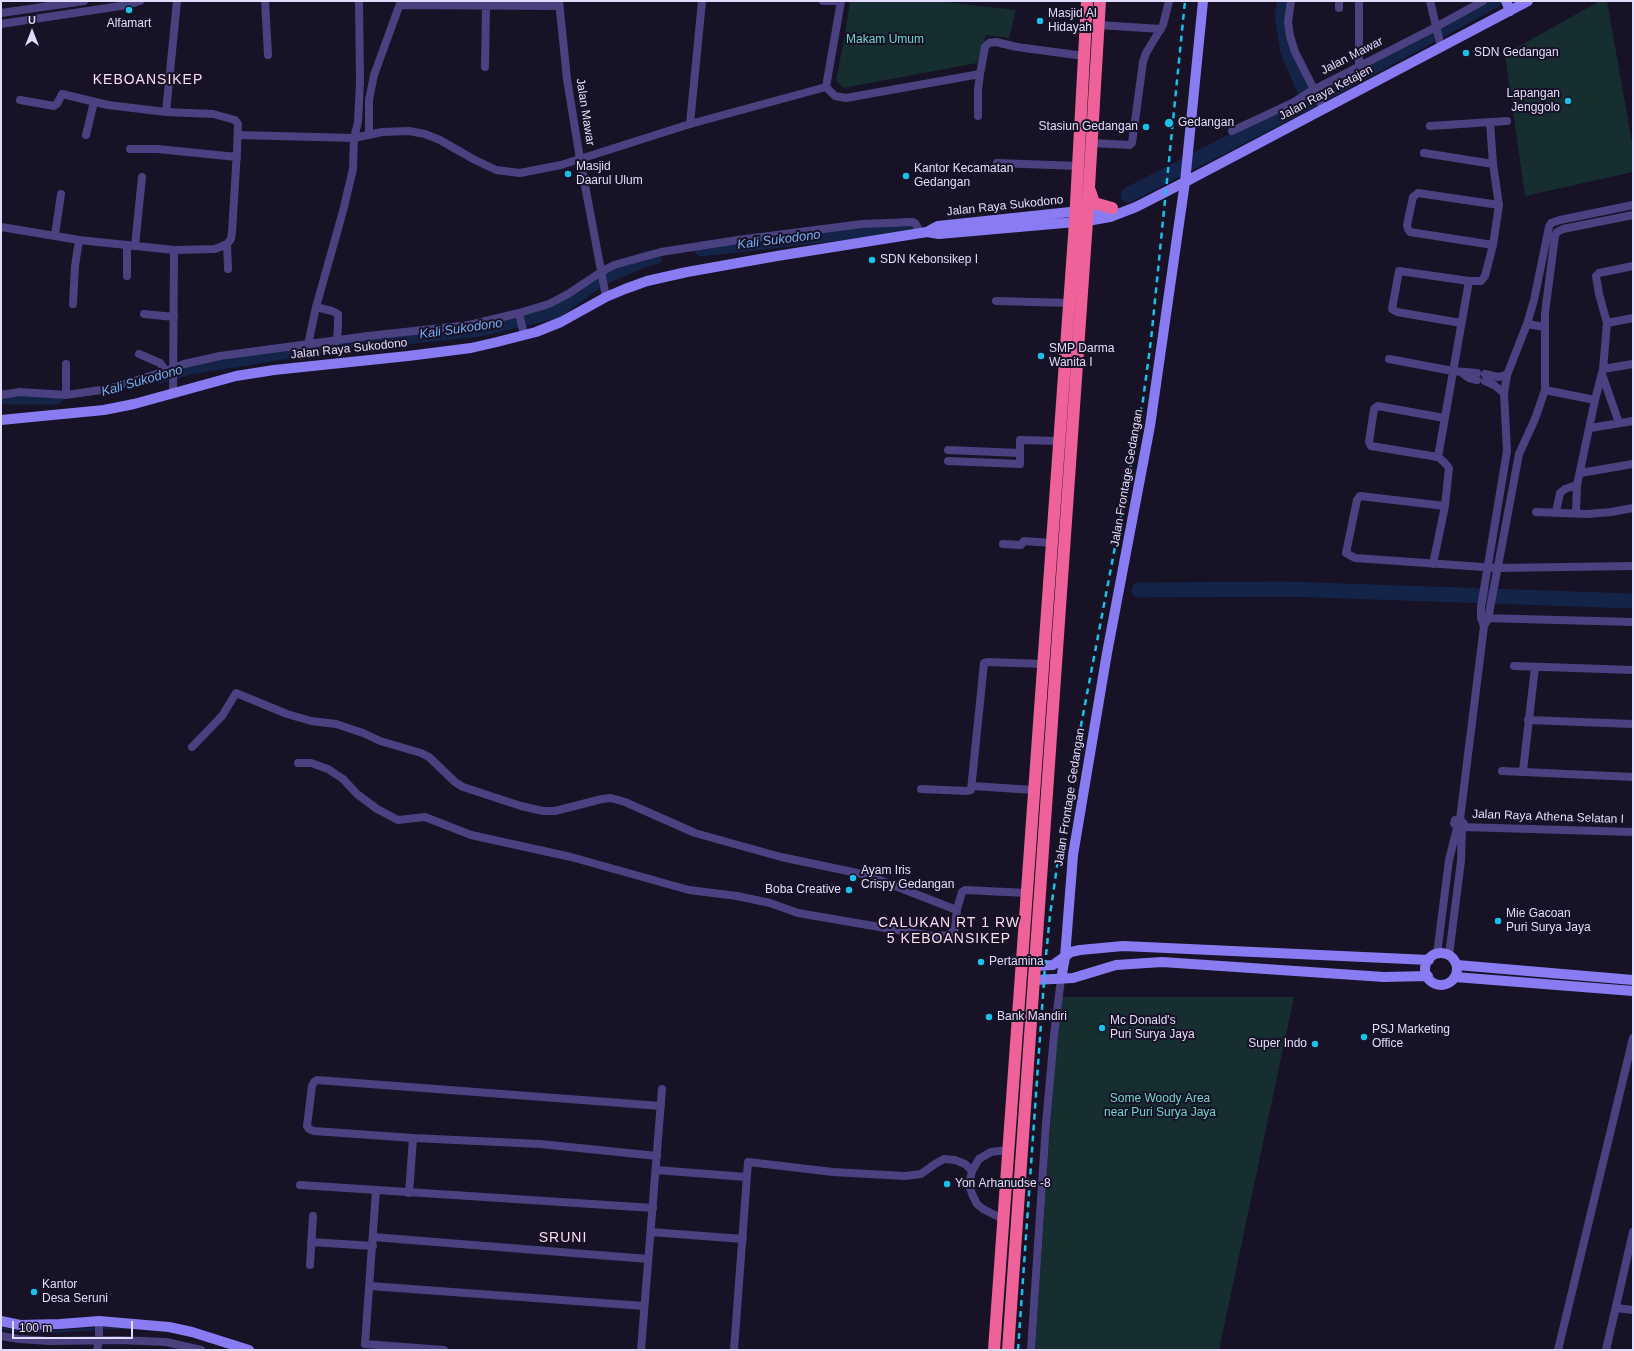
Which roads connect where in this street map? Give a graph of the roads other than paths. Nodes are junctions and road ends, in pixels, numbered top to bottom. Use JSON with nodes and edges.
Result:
{"nodes":[{"id":1,"x":84,"y":1,"type":"edge"},
{"id":2,"x":138,"y":1,"type":"edge"},
{"id":3,"x":177,"y":1,"type":"edge"},
{"id":4,"x":265,"y":1,"type":"edge"},
{"id":5,"x":359,"y":1,"type":"edge"},
{"id":6,"x":702,"y":1,"type":"edge"},
{"id":7,"x":823,"y":1,"type":"edge"},
{"id":8,"x":841,"y":1,"type":"edge"},
{"id":9,"x":1087,"y":1,"type":"edge"},
{"id":10,"x":1100,"y":1,"type":"edge"},
{"id":11,"x":1169,"y":1,"type":"edge"},
{"id":12,"x":1203,"y":1,"type":"edge"},
{"id":13,"x":1292,"y":1,"type":"edge"},
{"id":14,"x":1358,"y":1,"type":"edge"},
{"id":15,"x":1430,"y":1,"type":"edge"},
{"id":16,"x":1482,"y":1,"type":"edge"},
{"id":17,"x":1528,"y":1,"type":"edge"},
{"id":18,"x":400,"y":3,"type":"edge"},
{"id":19,"x":559,"y":3,"type":"edge"},
{"id":20,"x":486,"y":6,"type":"junction"},
{"id":21,"x":1508,"y":6,"type":"edge"},
{"id":22,"x":1,"y":13,"type":"edge"},
{"id":23,"x":1,"y":24,"type":"edge"},
{"id":24,"x":1098,"y":25,"type":"junction"},
{"id":25,"x":1161,"y":29,"type":"junction"},
{"id":26,"x":1437,"y":29,"type":"junction"},
{"id":27,"x":1441,"y":46,"type":"junction"},
{"id":28,"x":268,"y":55,"type":"dead end"},
{"id":29,"x":1084,"y":56,"type":"junction"},
{"id":30,"x":1359,"y":66,"type":"junction"},
{"id":31,"x":486,"y":67,"type":"dead end"},
{"id":32,"x":980,"y":74,"type":"junction"},
{"id":33,"x":826,"y":87,"type":"junction"},
{"id":34,"x":1315,"y":92,"type":"junction"},
{"id":35,"x":20,"y":100,"type":"dead end"},
{"id":36,"x":94,"y":102,"type":"junction"},
{"id":37,"x":1323,"y":107,"type":"junction"},
{"id":38,"x":166,"y":112,"type":"junction"},
{"id":39,"x":978,"y":116,"type":"dead end"},
{"id":40,"x":1506,"y":121,"type":"dead end"},
{"id":41,"x":1490,"y":122,"type":"junction"},
{"id":42,"x":690,"y":124,"type":"junction"},
{"id":43,"x":1430,"y":126,"type":"dead end"},
{"id":44,"x":1232,"y":131,"type":"dead end"},
{"id":45,"x":86,"y":135,"type":"dead end"},
{"id":46,"x":238,"y":135,"type":"junction"},
{"id":47,"x":360,"y":137,"type":"junction"},
{"id":48,"x":1092,"y":143,"type":"junction"},
{"id":49,"x":130,"y":149,"type":"dead end"},
{"id":50,"x":1424,"y":153,"type":"dead end"},
{"id":51,"x":237,"y":158,"type":"junction"},
{"id":52,"x":580,"y":159,"type":"junction"},
{"id":53,"x":997,"y":163,"type":"dead end"},
{"id":54,"x":1493,"y":164,"type":"junction"},
{"id":55,"x":1078,"y":166,"type":"junction"},
{"id":56,"x":1186,"y":172,"type":"junction"},
{"id":57,"x":142,"y":177,"type":"dead end"},
{"id":58,"x":1090,"y":182,"type":"junction"},
{"id":59,"x":61,"y":194,"type":"dead end"},
{"id":60,"x":1499,"y":205,"type":"junction"},
{"id":61,"x":1633,"y":205,"type":"edge"},
{"id":62,"x":1136,"y":207,"type":"junction"},
{"id":63,"x":1112,"y":208,"type":"junction"},
{"id":64,"x":1585,"y":214,"type":"junction"},
{"id":65,"x":1633,"y":215,"type":"edge"},
{"id":66,"x":1088,"y":216,"type":"junction"},
{"id":67,"x":1075,"y":217,"type":"junction"},
{"id":68,"x":1587,"y":223,"type":"junction"},
{"id":69,"x":1,"y":227,"type":"edge"},
{"id":70,"x":924,"y":233,"type":"junction"},
{"id":71,"x":55,"y":235,"type":"junction"},
{"id":72,"x":79,"y":240,"type":"junction"},
{"id":73,"x":227,"y":244,"type":"junction"},
{"id":74,"x":127,"y":245,"type":"junction"},
{"id":75,"x":1493,"y":245,"type":"junction"},
{"id":76,"x":135,"y":246,"type":"junction"},
{"id":77,"x":174,"y":250,"type":"junction"},
{"id":78,"x":1633,"y":266,"type":"edge"},
{"id":79,"x":228,"y":269,"type":"dead end"},
{"id":80,"x":601,"y":273,"type":"junction"},
{"id":81,"x":127,"y":276,"type":"dead end"},
{"id":82,"x":1469,"y":282,"type":"junction"},
{"id":83,"x":605,"y":294,"type":"junction"},
{"id":84,"x":996,"y":301,"type":"dead end"},
{"id":85,"x":73,"y":304,"type":"dead end"},
{"id":86,"x":1069,"y":304,"type":"junction"},
{"id":87,"x":316,"y":307,"type":"junction"},
{"id":88,"x":144,"y":314,"type":"dead end"},
{"id":89,"x":519,"y":314,"type":"junction"},
{"id":90,"x":174,"y":317,"type":"junction"},
{"id":91,"x":1633,"y":318,"type":"edge"},
{"id":92,"x":1607,"y":323,"type":"junction"},
{"id":93,"x":1461,"y":324,"type":"junction"},
{"id":94,"x":1527,"y":324,"type":"junction"},
{"id":95,"x":1545,"y":327,"type":"junction"},
{"id":96,"x":524,"y":333,"type":"junction"},
{"id":97,"x":336,"y":340,"type":"junction"},
{"id":98,"x":308,"y":345,"type":"junction"},
{"id":99,"x":139,"y":354,"type":"dead end"},
{"id":100,"x":1389,"y":359,"type":"dead end"},
{"id":101,"x":66,"y":364,"type":"dead end"},
{"id":102,"x":1633,"y":364,"type":"edge"},
{"id":103,"x":171,"y":370,"type":"junction"},
{"id":104,"x":1453,"y":371,"type":"junction"},
{"id":105,"x":1603,"y":372,"type":"junction"},
{"id":106,"x":1508,"y":375,"type":"junction"},
{"id":107,"x":1481,"y":377,"type":"junction"},
{"id":108,"x":173,"y":389,"type":"junction"},
{"id":109,"x":1545,"y":390,"type":"junction"},
{"id":110,"x":1504,"y":393,"type":"junction"},
{"id":111,"x":1,"y":394,"type":"edge"},
{"id":112,"x":66,"y":395,"type":"junction"},
{"id":113,"x":1594,"y":400,"type":"junction"},
{"id":114,"x":1444,"y":418,"type":"junction"},
{"id":115,"x":1,"y":420,"type":"edge"},
{"id":116,"x":1633,"y":420,"type":"edge"},
{"id":117,"x":1618,"y":423,"type":"junction"},
{"id":118,"x":1590,"y":428,"type":"junction"},
{"id":119,"x":1059,"y":441,"type":"junction"},
{"id":120,"x":948,"y":450,"type":"dead end"},
{"id":121,"x":1506,"y":451,"type":"junction"},
{"id":122,"x":1020,"y":453,"type":"junction"},
{"id":123,"x":1519,"y":454,"type":"junction"},
{"id":124,"x":1438,"y":457,"type":"junction"},
{"id":125,"x":948,"y":461,"type":"dead end"},
{"id":126,"x":1633,"y":464,"type":"edge"},
{"id":127,"x":1580,"y":473,"type":"junction"},
{"id":128,"x":1577,"y":485,"type":"junction"},
{"id":129,"x":1445,"y":506,"type":"junction"},
{"id":130,"x":1633,"y":508,"type":"edge"},
{"id":131,"x":1536,"y":512,"type":"dead end"},
{"id":132,"x":1556,"y":512,"type":"junction"},
{"id":133,"x":1576,"y":513,"type":"junction"},
{"id":134,"x":1497,"y":518,"type":"junction"},
{"id":135,"x":1506,"y":519,"type":"junction"},
{"id":136,"x":1052,"y":543,"type":"junction"},
{"id":137,"x":1003,"y":544,"type":"dead end"},
{"id":138,"x":1433,"y":564,"type":"junction"},
{"id":139,"x":1633,"y":566,"type":"edge"},
{"id":140,"x":1488,"y":567,"type":"junction"},
{"id":141,"x":1497,"y":568,"type":"junction"},
{"id":142,"x":1484,"y":621,"type":"junction"},
{"id":143,"x":1633,"y":622,"type":"edge"},
{"id":144,"x":1043,"y":664,"type":"junction"},
{"id":145,"x":1514,"y":666,"type":"dead end"},
{"id":146,"x":1535,"y":667,"type":"junction"},
{"id":147,"x":1633,"y":670,"type":"edge"},
{"id":148,"x":1528,"y":720,"type":"junction"},
{"id":149,"x":1633,"y":724,"type":"edge"},
{"id":150,"x":192,"y":747,"type":"dead end"},
{"id":151,"x":298,"y":763,"type":"dead end"},
{"id":152,"x":1502,"y":771,"type":"dead end"},
{"id":153,"x":1523,"y":771,"type":"junction"},
{"id":154,"x":1633,"y":777,"type":"edge"},
{"id":155,"x":972,"y":786,"type":"junction"},
{"id":156,"x":921,"y":789,"type":"dead end"},
{"id":157,"x":1034,"y":790,"type":"junction"},
{"id":158,"x":1460,"y":825,"type":"junction"},
{"id":159,"x":1633,"y":832,"type":"edge"},
{"id":160,"x":1026,"y":893,"type":"junction"},
{"id":161,"x":957,"y":909,"type":"junction"},
{"id":162,"x":1449,"y":955,"type":"junction"},
{"id":163,"x":1065,"y":957,"type":"junction"},
{"id":164,"x":1433,"y":957,"type":"junction"},
{"id":165,"x":1457,"y":965,"type":"junction"},
{"id":166,"x":1021,"y":966,"type":"junction"},
{"id":167,"x":1035,"y":966,"type":"junction"},
{"id":168,"x":1428,"y":976,"type":"junction"},
{"id":169,"x":1455,"y":977,"type":"junction"},
{"id":170,"x":1061,"y":979,"type":"junction"},
{"id":171,"x":1020,"y":980,"type":"junction"},
{"id":172,"x":1034,"y":980,"type":"junction"},
{"id":173,"x":1633,"y":980,"type":"edge"},
{"id":174,"x":1633,"y":991,"type":"edge"},
{"id":175,"x":1633,"y":1038,"type":"edge"},
{"id":176,"x":662,"y":1089,"type":"dead end"},
{"id":177,"x":661,"y":1106,"type":"junction"},
{"id":178,"x":413,"y":1138,"type":"junction"},
{"id":179,"x":1008,"y":1150,"type":"junction"},
{"id":180,"x":657,"y":1156,"type":"junction"},
{"id":181,"x":656,"y":1170,"type":"junction"},
{"id":182,"x":972,"y":1171,"type":"junction"},
{"id":183,"x":746,"y":1178,"type":"junction"},
{"id":184,"x":300,"y":1185,"type":"dead end"},
{"id":185,"x":376,"y":1190,"type":"junction"},
{"id":186,"x":409,"y":1192,"type":"junction"},
{"id":187,"x":653,"y":1208,"type":"junction"},
{"id":188,"x":313,"y":1216,"type":"dead end"},
{"id":189,"x":1003,"y":1218,"type":"junction"},
{"id":190,"x":651,"y":1232,"type":"junction"},
{"id":191,"x":1633,"y":1232,"type":"edge"},
{"id":192,"x":742,"y":1239,"type":"junction"},
{"id":193,"x":373,"y":1241,"type":"junction"},
{"id":194,"x":311,"y":1242,"type":"junction"},
{"id":195,"x":1630,"y":1256,"type":"edge"},
{"id":196,"x":648,"y":1259,"type":"junction"},
{"id":197,"x":310,"y":1265,"type":"dead end"},
{"id":198,"x":370,"y":1286,"type":"junction"},
{"id":199,"x":644,"y":1306,"type":"junction"},
{"id":200,"x":1616,"y":1308,"type":"junction"},
{"id":201,"x":1633,"y":1310,"type":"edge"},
{"id":202,"x":1,"y":1321,"type":"edge"},
{"id":203,"x":99,"y":1331,"type":"junction"},
{"id":204,"x":1,"y":1336,"type":"edge"},
{"id":205,"x":97,"y":1350,"type":"edge"},
{"id":206,"x":201,"y":1350,"type":"edge"},
{"id":207,"x":248,"y":1350,"type":"edge"},
{"id":208,"x":444,"y":1350,"type":"edge"},
{"id":209,"x":641,"y":1350,"type":"edge"},
{"id":210,"x":734,"y":1350,"type":"edge"},
{"id":211,"x":994,"y":1350,"type":"edge"},
{"id":212,"x":1008,"y":1350,"type":"edge"},
{"id":213,"x":1031,"y":1350,"type":"edge"},
{"id":214,"x":1558,"y":1350,"type":"edge"},
{"id":215,"x":1606,"y":1350,"type":"edge"}],
"edges":[{"from":1,"to":22,"type":"street"},
{"from":2,"to":23,"type":"street"},
{"from":3,"to":38,"type":"street"},
{"from":4,"to":28,"type":"street"},
{"from":5,"to":47,"type":"street"},
{"from":6,"to":42,"type":"street"},
{"from":7,"to":8,"type":"street"},
{"from":8,"to":33,"type":"street"},
{"from":9,"to":29,"type":"highway"},
{"from":10,"to":24,"type":"highway"},
{"from":11,"to":25,"type":"street"},
{"from":12,"to":56,"type":"street","name":"Jalan Frontage Gedangan"},
{"from":13,"to":34,"type":"street"},
{"from":14,"to":30,"type":"street"},
{"from":15,"to":26,"type":"street"},
{"from":16,"to":26,"type":"street","name":"Jalan Mawar"},
{"from":17,"to":21,"type":"street","name":"Jalan Raya Ketajen"},
{"from":18,"to":20,"type":"street"},
{"from":18,"to":47,"type":"street"},
{"from":19,"to":20,"type":"street"},
{"from":19,"to":52,"type":"street","name":"Jalan Mawar"},
{"from":20,"to":31,"type":"street"},
{"from":21,"to":27,"type":"street","name":"Jalan Raya Ketajen"},
{"from":24,"to":25,"type":"street"},
{"from":24,"to":48,"type":"highway"},
{"from":25,"to":48,"type":"street"},
{"from":26,"to":27,"type":"street"},
{"from":26,"to":30,"type":"street","name":"Jalan Mawar"},
{"from":27,"to":37,"type":"street","name":"Jalan Raya Ketajen"},
{"from":29,"to":32,"type":"street"},
{"from":29,"to":55,"type":"highway"},
{"from":30,"to":34,"type":"street","name":"Jalan Mawar"},
{"from":32,"to":33,"type":"street"},
{"from":32,"to":39,"type":"street"},
{"from":33,"to":42,"type":"street"},
{"from":34,"to":37,"type":"street"},
{"from":34,"to":44,"type":"street","name":"Jalan Mawar"},
{"from":35,"to":36,"type":"street"},
{"from":36,"to":38,"type":"street"},
{"from":36,"to":45,"type":"street"},
{"from":37,"to":56,"type":"street","name":"Jalan Raya Ketajen"},
{"from":38,"to":46,"type":"street"},
{"from":40,"to":41,"type":"street"},
{"from":41,"to":43,"type":"street"},
{"from":41,"to":54,"type":"street"},
{"from":42,"to":52,"type":"street"},
{"from":46,"to":47,"type":"street"},
{"from":46,"to":51,"type":"street"},
{"from":47,"to":52,"type":"street"},
{"from":47,"to":87,"type":"street"},
{"from":48,"to":58,"type":"highway"},
{"from":49,"to":51,"type":"street"},
{"from":50,"to":54,"type":"street"},
{"from":51,"to":73,"type":"street"},
{"from":52,"to":80,"type":"street","name":"Jalan Mawar"},
{"from":53,"to":55,"type":"street"},
{"from":54,"to":60,"type":"street"},
{"from":55,"to":67,"type":"highway"},
{"from":56,"to":62,"type":"street","name":"Jalan Raya Ketajen"},
{"from":56,"to":163,"type":"street","name":"Jalan Frontage Gedangan"},
{"from":57,"to":76,"type":"street"},
{"from":58,"to":63,"type":"highway"},
{"from":58,"to":66,"type":"highway"},
{"from":59,"to":71,"type":"street"},
{"from":60,"to":75,"type":"street"},
{"from":60,"to":75,"type":"street"},
{"from":61,"to":64,"type":"street"},
{"from":62,"to":63,"type":"street","name":"Jalan Raya Ketajen"},
{"from":62,"to":66,"type":"street","name":"Jalan Raya Ketajen"},
{"from":63,"to":66,"type":"street","name":"Jalan Raya Ketajen"},
{"from":64,"to":68,"type":"street"},
{"from":64,"to":94,"type":"street"},
{"from":65,"to":68,"type":"street"},
{"from":66,"to":67,"type":"street","name":"Jalan Raya Sukodono"},
{"from":66,"to":167,"type":"highway"},
{"from":67,"to":70,"type":"street","name":"Jalan Raya Sukodono"},
{"from":67,"to":86,"type":"highway"},
{"from":68,"to":95,"type":"street"},
{"from":69,"to":71,"type":"street"},
{"from":70,"to":80,"type":"street"},
{"from":70,"to":83,"type":"street","name":"Jalan Raya Sukodono"},
{"from":71,"to":72,"type":"street"},
{"from":72,"to":74,"type":"street"},
{"from":72,"to":85,"type":"street"},
{"from":73,"to":77,"type":"street"},
{"from":73,"to":79,"type":"street"},
{"from":74,"to":76,"type":"street"},
{"from":74,"to":81,"type":"street"},
{"from":75,"to":82,"type":"street"},
{"from":76,"to":77,"type":"street"},
{"from":77,"to":90,"type":"street"},
{"from":78,"to":92,"type":"street"},
{"from":80,"to":83,"type":"street","name":"Jalan Mawar"},
{"from":80,"to":89,"type":"street"},
{"from":82,"to":93,"type":"street"},
{"from":82,"to":93,"type":"street"},
{"from":83,"to":96,"type":"street","name":"Jalan Raya Sukodono"},
{"from":84,"to":86,"type":"street"},
{"from":86,"to":119,"type":"highway"},
{"from":87,"to":97,"type":"street"},
{"from":87,"to":98,"type":"street"},
{"from":88,"to":90,"type":"street"},
{"from":89,"to":96,"type":"street"},
{"from":89,"to":97,"type":"street"},
{"from":90,"to":103,"type":"street"},
{"from":91,"to":92,"type":"street"},
{"from":92,"to":105,"type":"street"},
{"from":93,"to":104,"type":"street"},
{"from":94,"to":95,"type":"street"},
{"from":94,"to":106,"type":"street"},
{"from":95,"to":109,"type":"street"},
{"from":96,"to":108,"type":"street","name":"Jalan Raya Sukodono"},
{"from":97,"to":98,"type":"street"},
{"from":98,"to":103,"type":"street"},
{"from":99,"to":103,"type":"street"},
{"from":100,"to":104,"type":"street"},
{"from":101,"to":112,"type":"street"},
{"from":102,"to":105,"type":"street"},
{"from":103,"to":108,"type":"street"},
{"from":103,"to":112,"type":"street"},
{"from":104,"to":107,"type":"street"},
{"from":104,"to":114,"type":"street"},
{"from":105,"to":113,"type":"street"},
{"from":105,"to":117,"type":"street"},
{"from":106,"to":107,"type":"street"},
{"from":106,"to":110,"type":"street"},
{"from":107,"to":110,"type":"street"},
{"from":108,"to":115,"type":"street","name":"Jalan Raya Sukodono"},
{"from":109,"to":113,"type":"street"},
{"from":109,"to":123,"type":"street"},
{"from":110,"to":121,"type":"street"},
{"from":111,"to":112,"type":"street"},
{"from":113,"to":118,"type":"street"},
{"from":114,"to":124,"type":"street"},
{"from":114,"to":124,"type":"street"},
{"from":116,"to":117,"type":"street"},
{"from":117,"to":118,"type":"street"},
{"from":118,"to":127,"type":"street"},
{"from":119,"to":122,"type":"street"},
{"from":119,"to":136,"type":"highway"},
{"from":120,"to":122,"type":"street"},
{"from":121,"to":123,"type":"street"},
{"from":121,"to":134,"type":"street"},
{"from":122,"to":125,"type":"street"},
{"from":123,"to":135,"type":"street"},
{"from":124,"to":129,"type":"street"},
{"from":126,"to":127,"type":"street"},
{"from":127,"to":128,"type":"street"},
{"from":128,"to":132,"type":"street"},
{"from":128,"to":133,"type":"street"},
{"from":129,"to":138,"type":"street"},
{"from":129,"to":138,"type":"street"},
{"from":130,"to":133,"type":"street"},
{"from":131,"to":132,"type":"street"},
{"from":132,"to":133,"type":"street"},
{"from":134,"to":135,"type":"street"},
{"from":134,"to":140,"type":"street"},
{"from":135,"to":141,"type":"street"},
{"from":136,"to":137,"type":"street"},
{"from":136,"to":144,"type":"highway"},
{"from":138,"to":140,"type":"street"},
{"from":139,"to":141,"type":"street"},
{"from":140,"to":141,"type":"street"},
{"from":140,"to":142,"type":"street"},
{"from":141,"to":142,"type":"street"},
{"from":142,"to":143,"type":"street"},
{"from":142,"to":158,"type":"street"},
{"from":144,"to":155,"type":"street"},
{"from":144,"to":157,"type":"highway"},
{"from":145,"to":146,"type":"street"},
{"from":146,"to":147,"type":"street"},
{"from":146,"to":148,"type":"street"},
{"from":148,"to":149,"type":"street"},
{"from":148,"to":153,"type":"street"},
{"from":150,"to":161,"type":"street"},
{"from":151,"to":161,"type":"street"},
{"from":152,"to":153,"type":"street"},
{"from":153,"to":154,"type":"street"},
{"from":155,"to":156,"type":"street"},
{"from":155,"to":157,"type":"street"},
{"from":157,"to":160,"type":"highway"},
{"from":158,"to":159,"type":"street","name":"Jalan Raya Athena Selatan I"},
{"from":158,"to":162,"type":"street"},
{"from":158,"to":164,"type":"street"},
{"from":160,"to":161,"type":"street"},
{"from":160,"to":166,"type":"highway"},
{"from":162,"to":164,"type":"street"},
{"from":162,"to":165,"type":"street"},
{"from":163,"to":164,"type":"street"},
{"from":163,"to":167,"type":"street"},
{"from":163,"to":170,"type":"street","name":"Jalan Frontage Gedangan"},
{"from":164,"to":168,"type":"street"},
{"from":165,"to":169,"type":"street"},
{"from":165,"to":173,"type":"street"},
{"from":166,"to":167,"type":"highway"},
{"from":166,"to":171,"type":"highway"},
{"from":167,"to":172,"type":"highway"},
{"from":168,"to":169,"type":"street"},
{"from":168,"to":170,"type":"street"},
{"from":169,"to":174,"type":"street"},
{"from":170,"to":172,"type":"street"},
{"from":170,"to":213,"type":"street"},
{"from":171,"to":172,"type":"highway"},
{"from":171,"to":179,"type":"highway"},
{"from":172,"to":212,"type":"highway"},
{"from":175,"to":214,"type":"street"},
{"from":176,"to":177,"type":"street"},
{"from":177,"to":178,"type":"street"},
{"from":177,"to":180,"type":"street"},
{"from":178,"to":180,"type":"street"},
{"from":178,"to":186,"type":"street"},
{"from":179,"to":182,"type":"street"},
{"from":179,"to":189,"type":"highway"},
{"from":180,"to":181,"type":"street"},
{"from":181,"to":183,"type":"street"},
{"from":181,"to":187,"type":"street"},
{"from":182,"to":183,"type":"street"},
{"from":182,"to":189,"type":"street"},
{"from":183,"to":192,"type":"street"},
{"from":184,"to":185,"type":"street"},
{"from":185,"to":186,"type":"street"},
{"from":185,"to":193,"type":"street"},
{"from":186,"to":187,"type":"street"},
{"from":187,"to":190,"type":"street"},
{"from":188,"to":194,"type":"street"},
{"from":189,"to":211,"type":"highway"},
{"from":190,"to":192,"type":"street"},
{"from":190,"to":196,"type":"street"},
{"from":191,"to":195,"type":"street"},
{"from":192,"to":210,"type":"street"},
{"from":193,"to":194,"type":"street"},
{"from":193,"to":196,"type":"street"},
{"from":193,"to":198,"type":"street"},
{"from":194,"to":197,"type":"street"},
{"from":195,"to":200,"type":"street"},
{"from":196,"to":199,"type":"street"},
{"from":198,"to":199,"type":"street"},
{"from":198,"to":208,"type":"street"},
{"from":199,"to":209,"type":"street"},
{"from":200,"to":201,"type":"street"},
{"from":200,"to":215,"type":"street"},
{"from":202,"to":203,"type":"street"},
{"from":203,"to":204,"type":"street"},
{"from":203,"to":205,"type":"street"},
{"from":203,"to":206,"type":"street"},
{"from":203,"to":207,"type":"street"}]}
